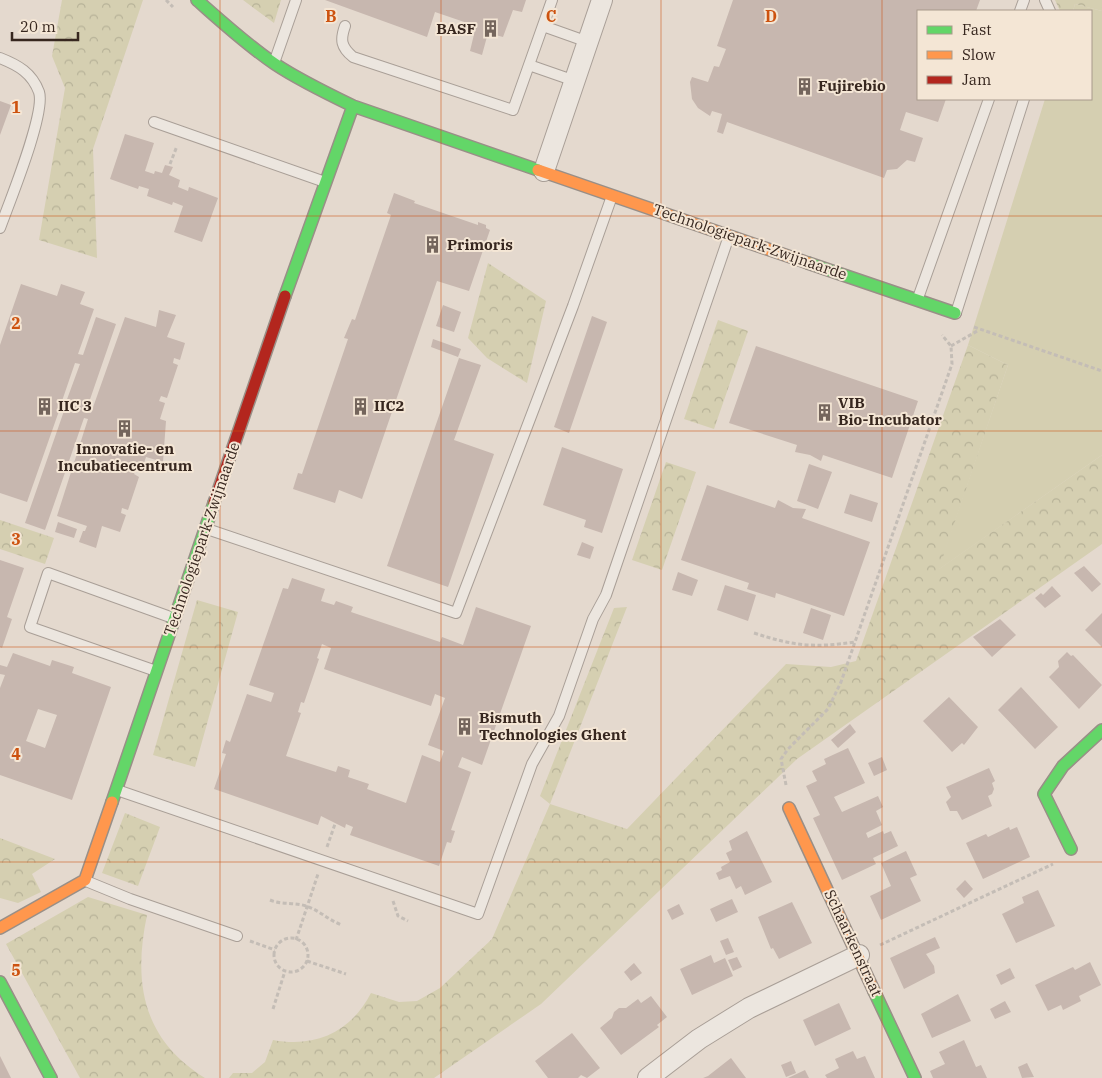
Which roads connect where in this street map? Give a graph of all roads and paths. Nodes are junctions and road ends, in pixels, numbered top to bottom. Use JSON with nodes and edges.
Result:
{"nodes":[{"id":1,"x":197,"y":0,"type":"edge"},
{"id":2,"x":296,"y":0,"type":"edge"},
{"id":3,"x":552,"y":0,"type":"edge"},
{"id":4,"x":602,"y":0,"type":"edge"},
{"id":5,"x":345,"y":26,"type":"dead end"},
{"id":6,"x":543,"y":26,"type":"junction"},
{"id":7,"x":588,"y":42,"type":"junction"},
{"id":8,"x":0,"y":58,"type":"edge"},
{"id":9,"x":274,"y":64,"type":"junction"},
{"id":10,"x":529,"y":65,"type":"junction"},
{"id":11,"x":574,"y":81,"type":"junction"},
{"id":12,"x":989,"y":100,"type":"edge"},
{"id":13,"x":1024,"y":100,"type":"edge"},
{"id":14,"x":353,"y":106,"type":"junction"},
{"id":15,"x":154,"y":122,"type":"dead end"},
{"id":16,"x":544,"y":171,"type":"junction"},
{"id":17,"x":326,"y":182,"type":"junction"},
{"id":18,"x":612,"y":194,"type":"junction"},
{"id":19,"x":0,"y":228,"type":"edge"},
{"id":20,"x":730,"y":235,"type":"junction"},
{"id":21,"x":917,"y":300,"type":"junction"},
{"id":22,"x":955,"y":314,"type":"junction"},
{"id":23,"x":979,"y":330,"type":"junction"},
{"id":24,"x":936,"y":331,"type":"dead end"},
{"id":25,"x":950,"y":346,"type":"junction"},
{"id":26,"x":1102,"y":371,"type":"edge"},
{"id":27,"x":206,"y":528,"type":"junction"},
{"id":28,"x":176,"y":619,"type":"junction"},
{"id":29,"x":754,"y":633,"type":"dead end"},
{"id":30,"x":856,"y":642,"type":"junction"},
{"id":31,"x":157,"y":671,"type":"junction"},
{"id":32,"x":1102,"y":730,"type":"edge"},
{"id":33,"x":116,"y":790,"type":"junction"},
{"id":34,"x":789,"y":808,"type":"joint"},
{"id":35,"x":335,"y":824,"type":"dead end"},
{"id":36,"x":1071,"y":849,"type":"joint"},
{"id":37,"x":322,"y":861,"type":"junction"},
{"id":38,"x":86,"y":880,"type":"junction"},
{"id":39,"x":270,"y":900,"type":"dead end"},
{"id":40,"x":307,"y":906,"type":"junction"},
{"id":41,"x":342,"y":925,"type":"dead end"},
{"id":42,"x":0,"y":928,"type":"edge"},
{"id":43,"x":237,"y":936,"type":"joint"},
{"id":44,"x":296,"y":940,"type":"junction"},
{"id":45,"x":275,"y":950,"type":"junction"},
{"id":46,"x":859,"y":955,"type":"junction"},
{"id":47,"x":307,"y":961,"type":"junction"},
{"id":48,"x":286,"y":971,"type":"junction"},
{"id":49,"x":346,"y":974,"type":"dead end"},
{"id":50,"x":0,"y":982,"type":"edge"},
{"id":51,"x":273,"y":1008,"type":"dead end"},
{"id":52,"x":51,"y":1078,"type":"edge"},
{"id":53,"x":648,"y":1078,"type":"edge"},
{"id":54,"x":914,"y":1078,"type":"edge"}],
"edges":[{"from":1,"to":9,"type":"street","name":"Technologiepark-Zwijnaarde"},
{"from":2,"to":9,"type":"lane"},
{"from":3,"to":6,"type":"lane"},
{"from":4,"to":7,"type":"street"},
{"from":5,"to":10,"type":"lane"},
{"from":6,"to":7,"type":"lane"},
{"from":6,"to":10,"type":"lane"},
{"from":7,"to":11,"type":"street"},
{"from":8,"to":19,"type":"lane"},
{"from":9,"to":14,"type":"street","name":"Technologiepark-Zwijnaarde"},
{"from":10,"to":11,"type":"lane"},
{"from":11,"to":16,"type":"street"},
{"from":12,"to":21,"type":"lane"},
{"from":13,"to":22,"type":"lane"},
{"from":14,"to":16,"type":"street","name":"Technologiepark-Zwijnaarde"},
{"from":14,"to":17,"type":"street","name":"Technologiepark-Zwijnaarde"},
{"from":15,"to":17,"type":"lane"},
{"from":16,"to":18,"type":"street","name":"Technologiepark-Zwijnaarde"},
{"from":17,"to":27,"type":"street","name":"Technologiepark-Zwijnaarde"},
{"from":18,"to":20,"type":"street","name":"Technologiepark-Zwijnaarde"},
{"from":18,"to":27,"type":"lane"},
{"from":20,"to":21,"type":"street","name":"Technologiepark-Zwijnaarde"},
{"from":20,"to":37,"type":"lane"},
{"from":21,"to":22,"type":"street","name":"Technologiepark-Zwijnaarde"},
{"from":22,"to":23,"type":"path"},
{"from":23,"to":25,"type":"path"},
{"from":23,"to":26,"type":"path"},
{"from":24,"to":25,"type":"path"},
{"from":25,"to":30,"type":"path"},
{"from":27,"to":28,"type":"street","name":"Technologiepark-Zwijnaarde"},
{"from":28,"to":31,"type":"street","name":"Technologiepark-Zwijnaarde"},
{"from":28,"to":31,"type":"lane"},
{"from":29,"to":30,"type":"path"},
{"from":30,"to":34,"type":"path"},
{"from":31,"to":33,"type":"street","name":"Technologiepark-Zwijnaarde"},
{"from":32,"to":36,"type":"street"},
{"from":33,"to":37,"type":"lane"},
{"from":33,"to":38,"type":"street","name":"Technologiepark-Zwijnaarde"},
{"from":34,"to":46,"type":"street","name":"Schaarkenstraat"},
{"from":35,"to":37,"type":"path"},
{"from":36,"to":46,"type":"path"},
{"from":37,"to":40,"type":"path"},
{"from":38,"to":42,"type":"street"},
{"from":38,"to":43,"type":"lane"},
{"from":39,"to":40,"type":"path"},
{"from":40,"to":41,"type":"path"},
{"from":40,"to":44,"type":"path"},
{"from":43,"to":45,"type":"path"},
{"from":44,"to":45,"type":"path"},
{"from":44,"to":47,"type":"path"},
{"from":45,"to":48,"type":"path"},
{"from":46,"to":53,"type":"street"},
{"from":46,"to":54,"type":"street","name":"Schaarkenstraat"},
{"from":47,"to":48,"type":"path"},
{"from":47,"to":49,"type":"path"},
{"from":48,"to":51,"type":"path"},
{"from":50,"to":52,"type":"street"}]}
